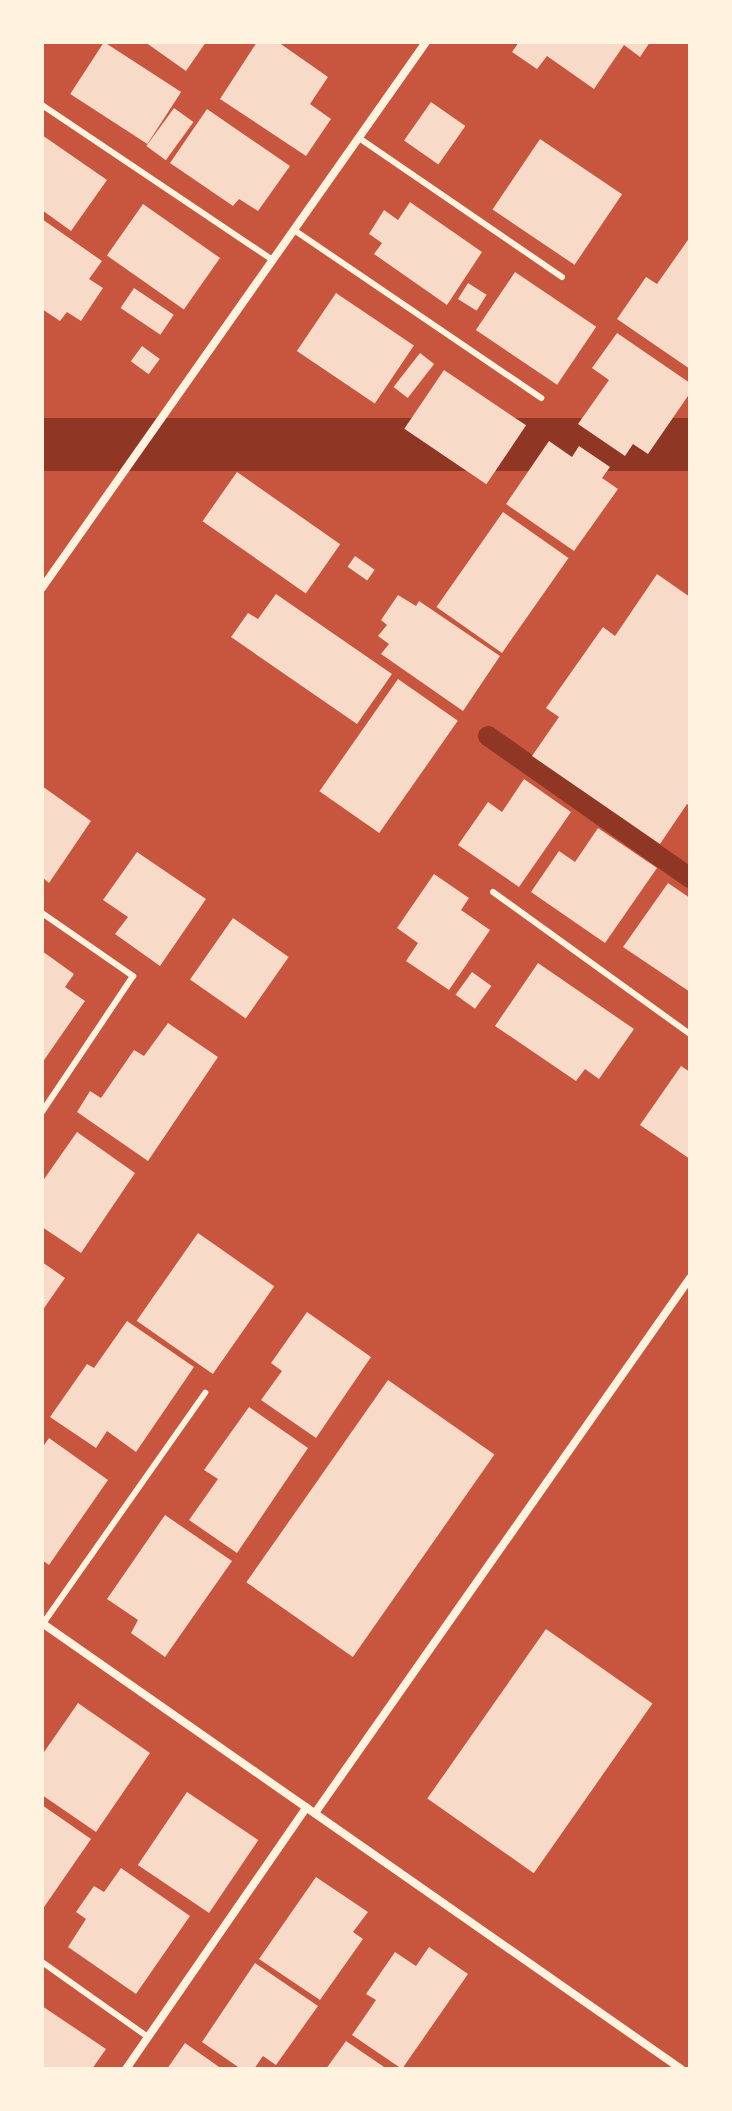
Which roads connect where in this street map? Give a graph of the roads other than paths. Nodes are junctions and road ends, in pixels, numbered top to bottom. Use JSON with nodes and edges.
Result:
{"nodes":[{"id":1,"x":426,"y":42,"type":"edge"},
{"id":2,"x":42,"y":105,"type":"edge"},
{"id":3,"x":359,"y":138,"type":"junction"},
{"id":4,"x":294,"y":230,"type":"junction"},
{"id":5,"x":273,"y":260,"type":"junction"},
{"id":6,"x":562,"y":277,"type":"dead end"},
{"id":7,"x":541,"y":398,"type":"dead end"},
{"id":8,"x":42,"y":588,"type":"edge"},
{"id":9,"x":493,"y":892,"type":"dead end"},
{"id":10,"x":42,"y":913,"type":"edge"},
{"id":11,"x":690,"y":1034,"type":"edge"},
{"id":12,"x":42,"y":1112,"type":"edge"},
{"id":13,"x":690,"y":1278,"type":"edge"},
{"id":14,"x":205,"y":1393,"type":"dead end"},
{"id":15,"x":42,"y":1624,"type":"edge"},
{"id":16,"x":307,"y":1807,"type":"junction"},
{"id":17,"x":315,"y":1813,"type":"junction"},
{"id":18,"x":42,"y":1962,"type":"edge"},
{"id":19,"x":148,"y":2037,"type":"junction"},
{"id":20,"x":126,"y":2069,"type":"edge"},
{"id":21,"x":681,"y":2069,"type":"edge"}],
"edges":[{"from":1,"to":3,"type":"street"},
{"from":2,"to":5,"type":"lane"},
{"from":3,"to":4,"type":"street"},
{"from":3,"to":6,"type":"lane"},
{"from":4,"to":5,"type":"street"},
{"from":4,"to":7,"type":"lane"},
{"from":5,"to":8,"type":"street"},
{"from":9,"to":11,"type":"lane"},
{"from":10,"to":12,"type":"lane"},
{"from":13,"to":17,"type":"street"},
{"from":14,"to":15,"type":"lane"},
{"from":15,"to":16,"type":"street"},
{"from":16,"to":17,"type":"street"},
{"from":16,"to":19,"type":"street"},
{"from":17,"to":21,"type":"street"},
{"from":18,"to":19,"type":"lane"},
{"from":19,"to":20,"type":"street"}]}
